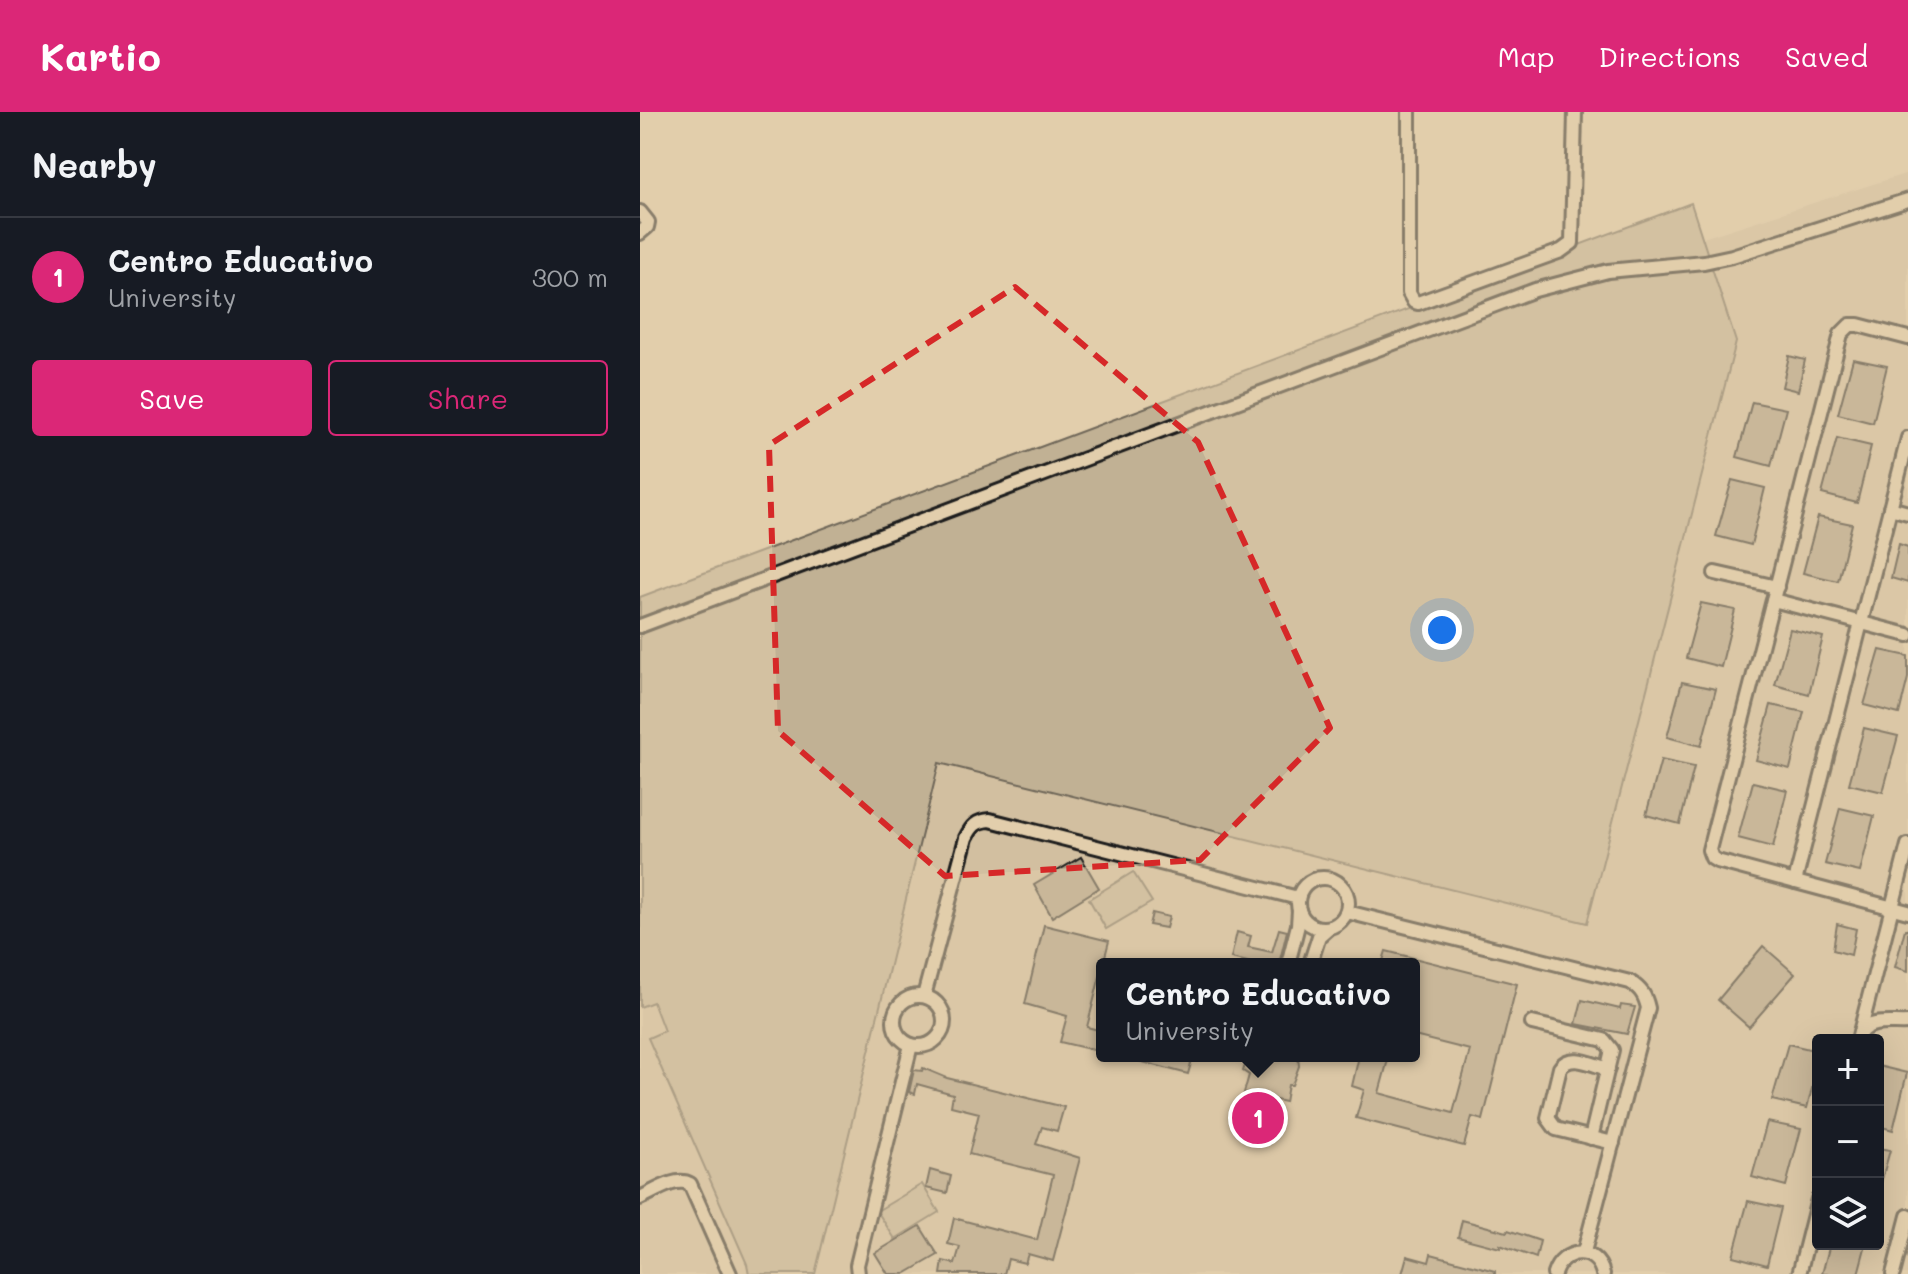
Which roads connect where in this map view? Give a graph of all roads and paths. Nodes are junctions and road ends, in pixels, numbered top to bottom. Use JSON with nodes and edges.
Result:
{"nodes":[{"id":1,"x":1409,"y":112,"type":"edge"},
{"id":2,"x":1575,"y":112,"type":"edge"},
{"id":3,"x":1908,"y":200,"type":"edge"},
{"id":4,"x":640,"y":212,"type":"edge"},
{"id":5,"x":640,"y":233,"type":"edge"},
{"id":6,"x":1908,"y":338,"type":"edge"},
{"id":7,"x":1908,"y":438,"type":"edge"},
{"id":8,"x":1890,"y":508,"type":"junction"},
{"id":9,"x":1908,"y":513,"type":"edge"},
{"id":10,"x":1715,"y":573,"type":"dead end"},
{"id":11,"x":1775,"y":594,"type":"junction"},
{"id":12,"x":1861,"y":623,"type":"junction"},
{"id":13,"x":640,"y":626,"type":"edge"},
{"id":14,"x":1908,"y":635,"type":"edge"},
{"id":15,"x":1908,"y":845,"type":"edge"},
{"id":16,"x":1795,"y":882,"type":"junction"},
{"id":17,"x":1298,"y":904,"type":"junction"},
{"id":18,"x":1892,"y":908,"type":"junction"},
{"id":19,"x":1347,"y":912,"type":"junction"},
{"id":20,"x":1908,"y":912,"type":"edge"},
{"id":21,"x":1328,"y":928,"type":"junction"},
{"id":22,"x":1290,"y":958,"type":"edge"},
{"id":23,"x":1312,"y":958,"type":"edge"},
{"id":24,"x":924,"y":996,"type":"junction"},
{"id":25,"x":1867,"y":1008,"type":"junction"},
{"id":26,"x":1532,"y":1023,"type":"dead end"},
{"id":27,"x":1908,"y":1023,"type":"edge"},
{"id":28,"x":1876,"y":1024,"type":"junction"},
{"id":29,"x":1860,"y":1034,"type":"edge"},
{"id":30,"x":1861,"y":1034,"type":"edge"},
{"id":31,"x":911,"y":1045,"type":"junction"},
{"id":32,"x":1608,"y":1069,"type":"junction"},
{"id":33,"x":1591,"y":1138,"type":"junction"},
{"id":34,"x":1613,"y":1143,"type":"junction"},
{"id":35,"x":640,"y":1198,"type":"edge"},
{"id":36,"x":1908,"y":1216,"type":"edge"},
{"id":37,"x":1812,"y":1223,"type":"edge"},
{"id":38,"x":1584,"y":1252,"type":"junction"},
{"id":39,"x":730,"y":1274,"type":"edge"},
{"id":40,"x":858,"y":1274,"type":"edge"},
{"id":41,"x":1554,"y":1274,"type":"edge"},
{"id":42,"x":1603,"y":1274,"type":"edge"},
{"id":43,"x":1799,"y":1274,"type":"edge"},
{"id":44,"x":1893,"y":1274,"type":"edge"}],
"edges":[{"from":1,"to":2,"type":"street"},
{"from":3,"to":13,"type":"street"},
{"from":4,"to":5,"type":"street"},
{"from":6,"to":11,"type":"street"},
{"from":7,"to":8,"type":"street"},
{"from":8,"to":9,"type":"street"},
{"from":8,"to":12,"type":"street"},
{"from":10,"to":11,"type":"street"},
{"from":11,"to":12,"type":"street"},
{"from":11,"to":16,"type":"street"},
{"from":12,"to":14,"type":"street"},
{"from":12,"to":16,"type":"street"},
{"from":15,"to":18,"type":"street"},
{"from":16,"to":18,"type":"street"},
{"from":17,"to":19,"type":"street"},
{"from":17,"to":21,"type":"street"},
{"from":17,"to":22,"type":"street"},
{"from":17,"to":24,"type":"street"},
{"from":18,"to":20,"type":"street"},
{"from":18,"to":25,"type":"street"},
{"from":19,"to":21,"type":"street"},
{"from":19,"to":34,"type":"street"},
{"from":21,"to":23,"type":"street"},
{"from":24,"to":31,"type":"street"},
{"from":24,"to":31,"type":"street"},
{"from":25,"to":28,"type":"street"},
{"from":25,"to":29,"type":"street"},
{"from":26,"to":32,"type":"street"},
{"from":27,"to":28,"type":"street"},
{"from":28,"to":30,"type":"street"},
{"from":31,"to":40,"type":"street"},
{"from":32,"to":33,"type":"street"},
{"from":32,"to":33,"type":"street"},
{"from":33,"to":34,"type":"street"},
{"from":34,"to":38,"type":"street"},
{"from":35,"to":39,"type":"street"},
{"from":36,"to":44,"type":"street"},
{"from":37,"to":43,"type":"street"},
{"from":38,"to":41,"type":"street"},
{"from":38,"to":42,"type":"street"}]}
